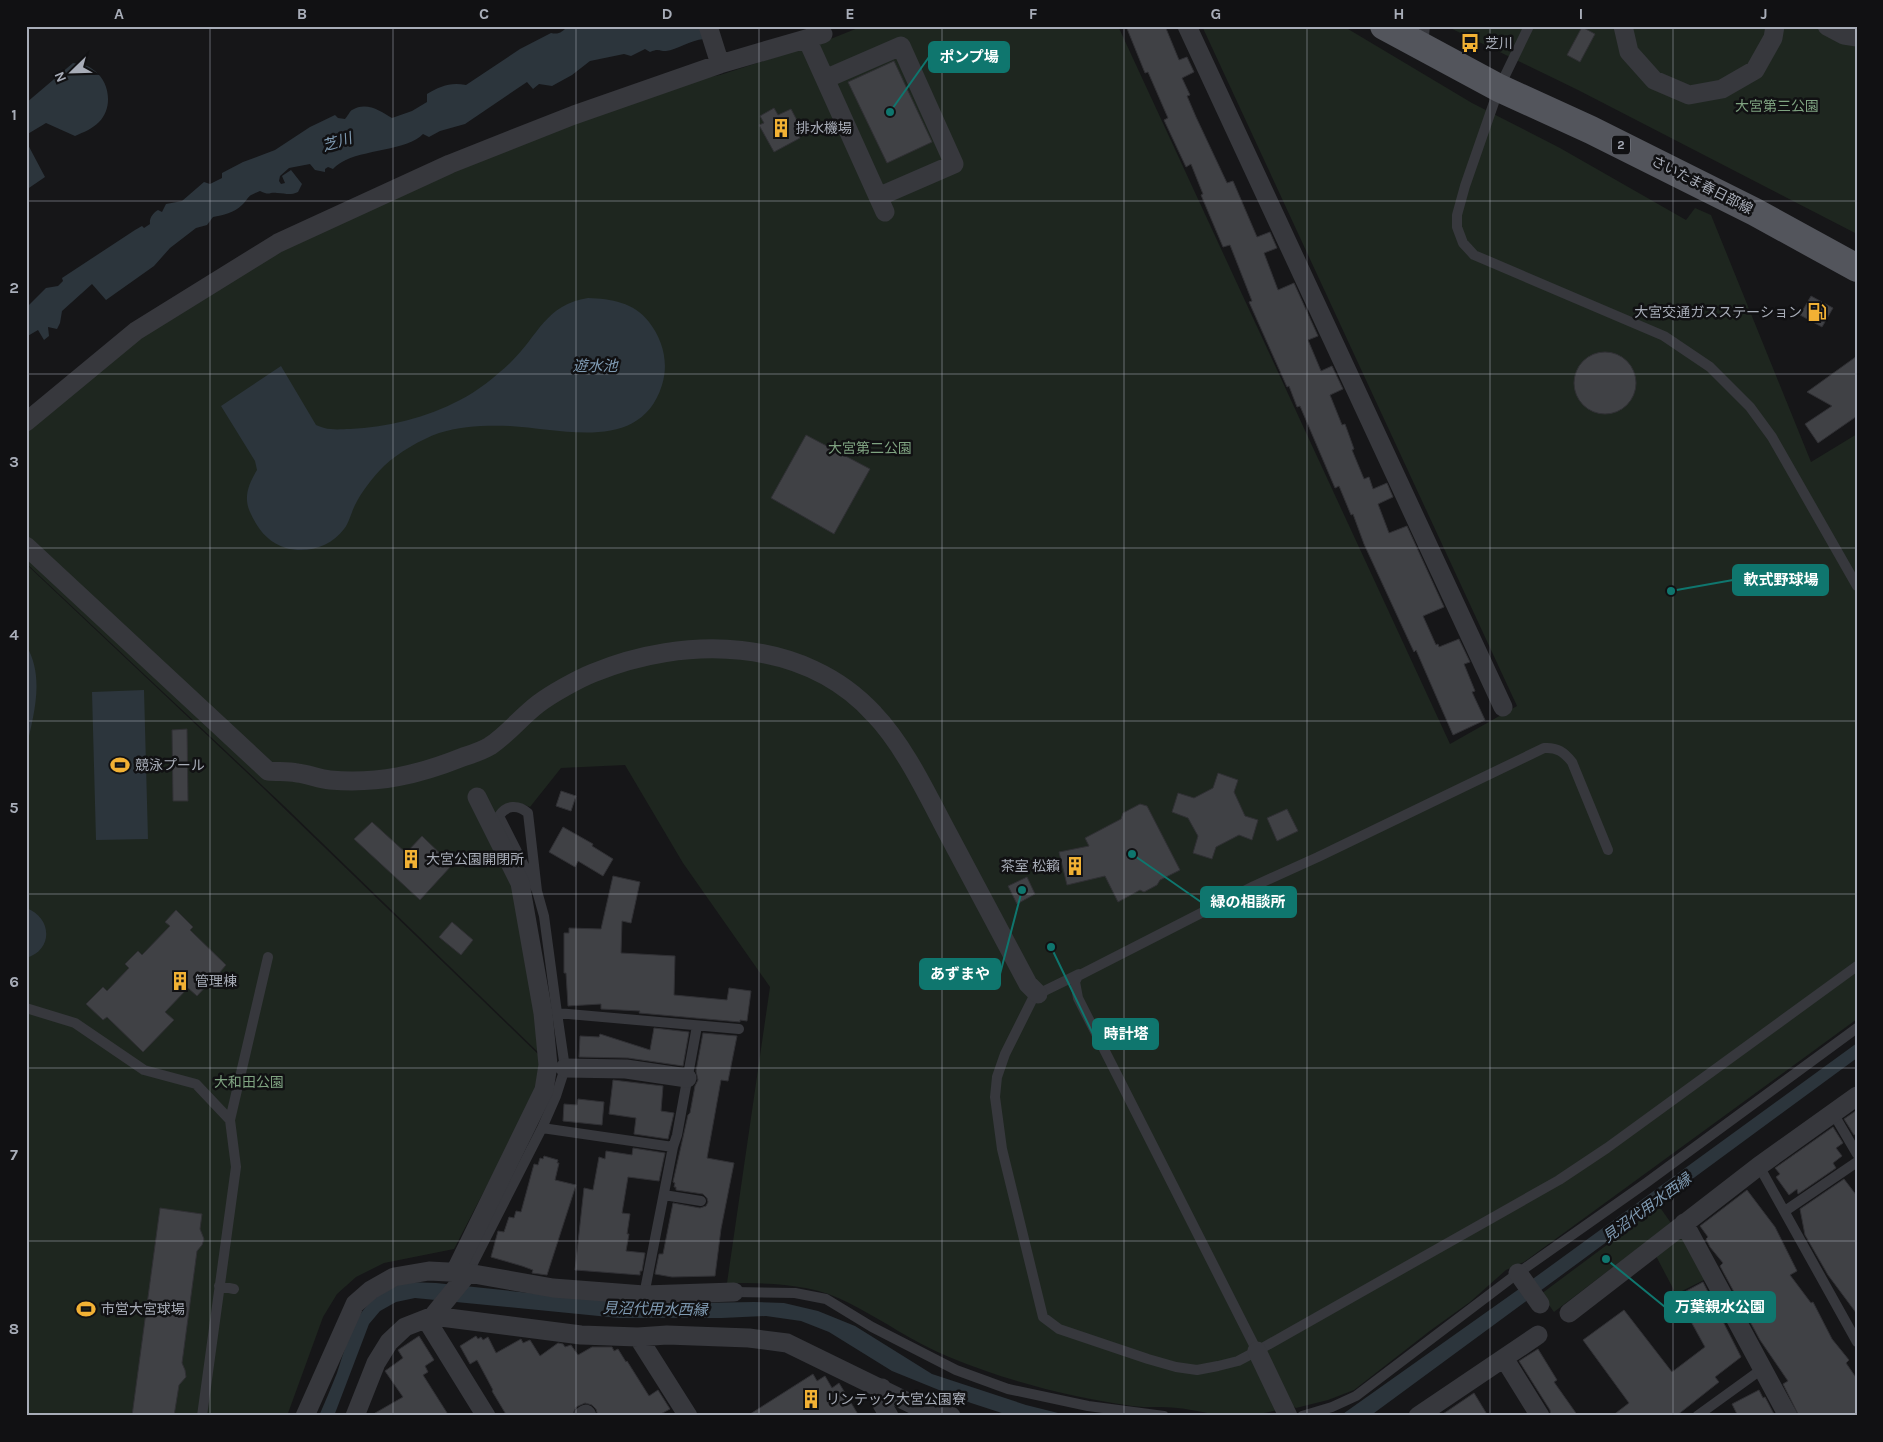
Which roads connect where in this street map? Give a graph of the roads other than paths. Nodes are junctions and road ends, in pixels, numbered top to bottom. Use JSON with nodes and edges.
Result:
{"nodes":[{"id":1,"x":708,"y":26,"type":"edge"},
{"id":2,"x":1187,"y":26,"type":"edge"},
{"id":3,"x":1384,"y":26,"type":"edge"},
{"id":4,"x":1529,"y":26,"type":"edge"},
{"id":5,"x":1623,"y":26,"type":"edge"},
{"id":6,"x":1775,"y":26,"type":"edge"},
{"id":7,"x":1827,"y":26,"type":"edge"},
{"id":8,"x":1424,"y":37,"type":"edge"},
{"id":9,"x":1857,"y":37,"type":"edge"},
{"id":10,"x":720,"y":64,"type":"junction"},
{"id":11,"x":825,"y":78,"type":"junction"},
{"id":12,"x":1498,"y":88,"type":"junction"},
{"id":13,"x":1857,"y":268,"type":"edge"},
{"id":14,"x":26,"y":422,"type":"edge"},
{"id":15,"x":26,"y":546,"type":"edge"},
{"id":16,"x":1857,"y":586,"type":"edge"},
{"id":17,"x":1503,"y":707,"type":"dead end"},
{"id":18,"x":476,"y":797,"type":"dead end"},
{"id":19,"x":1608,"y":850,"type":"dead end"},
{"id":20,"x":537,"y":891,"type":"junction"},
{"id":21,"x":268,"y":957,"type":"dead end"},
{"id":22,"x":1857,"y":966,"type":"edge"},
{"id":23,"x":1084,"y":972,"type":"junction"},
{"id":24,"x":1038,"y":994,"type":"junction"},
{"id":25,"x":26,"y":1008,"type":"edge"},
{"id":26,"x":557,"y":1013,"type":"junction"},
{"id":27,"x":697,"y":1026,"type":"junction"},
{"id":28,"x":1857,"y":1028,"type":"edge"},
{"id":29,"x":739,"y":1029,"type":"dead end"},
{"id":30,"x":565,"y":1068,"type":"junction"},
{"id":31,"x":687,"y":1078,"type":"junction"},
{"id":32,"x":1857,"y":1096,"type":"edge"},
{"id":33,"x":1832,"y":1113,"type":"junction"},
{"id":34,"x":230,"y":1120,"type":"junction"},
{"id":35,"x":542,"y":1128,"type":"junction"},
{"id":36,"x":673,"y":1147,"type":"junction"},
{"id":37,"x":1857,"y":1154,"type":"edge"},
{"id":38,"x":1857,"y":1162,"type":"edge"},
{"id":39,"x":1759,"y":1166,"type":"junction"},
{"id":40,"x":664,"y":1195,"type":"junction"},
{"id":41,"x":701,"y":1201,"type":"dead end"},
{"id":42,"x":1785,"y":1211,"type":"junction"},
{"id":43,"x":1684,"y":1223,"type":"junction"},
{"id":44,"x":461,"y":1273,"type":"junction"},
{"id":45,"x":1519,"y":1275,"type":"junction"},
{"id":46,"x":219,"y":1286,"type":"junction"},
{"id":47,"x":234,"y":1289,"type":"dead end"},
{"id":48,"x":734,"y":1292,"type":"joint"},
{"id":49,"x":644,"y":1295,"type":"junction"},
{"id":50,"x":1540,"y":1304,"type":"dead end"},
{"id":51,"x":1570,"y":1313,"type":"dead end"},
{"id":52,"x":429,"y":1317,"type":"junction"},
{"id":53,"x":1538,"y":1335,"type":"dead end"},
{"id":54,"x":638,"y":1337,"type":"junction"},
{"id":55,"x":1857,"y":1342,"type":"edge"},
{"id":56,"x":1257,"y":1351,"type":"junction"},
{"id":57,"x":1504,"y":1358,"type":"junction"},
{"id":58,"x":1762,"y":1369,"type":"junction"},
{"id":59,"x":882,"y":1388,"type":"junction"},
{"id":60,"x":202,"y":1416,"type":"edge"},
{"id":61,"x":305,"y":1416,"type":"edge"},
{"id":62,"x":355,"y":1416,"type":"edge"},
{"id":63,"x":486,"y":1416,"type":"edge"},
{"id":64,"x":582,"y":1416,"type":"edge"},
{"id":65,"x":587,"y":1416,"type":"edge"},
{"id":66,"x":688,"y":1416,"type":"edge"},
{"id":67,"x":889,"y":1416,"type":"edge"},
{"id":68,"x":951,"y":1416,"type":"edge"},
{"id":69,"x":1164,"y":1416,"type":"edge"},
{"id":70,"x":1288,"y":1416,"type":"edge"},
{"id":71,"x":1302,"y":1416,"type":"edge"},
{"id":72,"x":1418,"y":1416,"type":"edge"},
{"id":73,"x":1540,"y":1416,"type":"edge"},
{"id":74,"x":1696,"y":1416,"type":"edge"},
{"id":75,"x":1788,"y":1416,"type":"edge"}],
"edges":[{"from":1,"to":10,"type":"street"},
{"from":2,"to":17,"type":"street"},
{"from":3,"to":8,"type":"main road","name":"さいたま春日部線","number":"2"},
{"from":4,"to":12,"type":"lane"},
{"from":5,"to":6,"type":"street"},
{"from":7,"to":9,"type":"street"},
{"from":8,"to":12,"type":"main road","name":"さいたま春日部線","number":"2"},
{"from":10,"to":11,"type":"street"},
{"from":10,"to":14,"type":"street"},
{"from":11,"to":11,"type":"street"},
{"from":12,"to":13,"type":"main road","name":"さいたま春日部線","number":"2"},
{"from":12,"to":16,"type":"lane"},
{"from":15,"to":24,"type":"street"},
{"from":18,"to":44,"type":"street"},
{"from":19,"to":23,"type":"lane"},
{"from":20,"to":20,"type":"lane"},
{"from":20,"to":26,"type":"lane"},
{"from":21,"to":34,"type":"lane"},
{"from":22,"to":56,"type":"lane"},
{"from":23,"to":24,"type":"lane"},
{"from":23,"to":56,"type":"lane"},
{"from":24,"to":56,"type":"lane"},
{"from":25,"to":34,"type":"lane"},
{"from":26,"to":27,"type":"lane"},
{"from":26,"to":30,"type":"lane"},
{"from":27,"to":29,"type":"lane"},
{"from":27,"to":31,"type":"lane"},
{"from":28,"to":45,"type":"lane"},
{"from":30,"to":31,"type":"street"},
{"from":30,"to":35,"type":"lane"},
{"from":31,"to":36,"type":"lane"},
{"from":32,"to":33,"type":"street"},
{"from":33,"to":37,"type":"lane"},
{"from":33,"to":39,"type":"street"},
{"from":34,"to":46,"type":"lane"},
{"from":35,"to":36,"type":"lane"},
{"from":35,"to":44,"type":"lane"},
{"from":36,"to":40,"type":"lane"},
{"from":38,"to":42,"type":"lane"},
{"from":39,"to":42,"type":"lane"},
{"from":39,"to":43,"type":"street"},
{"from":40,"to":41,"type":"lane"},
{"from":40,"to":49,"type":"lane"},
{"from":42,"to":55,"type":"lane"},
{"from":43,"to":51,"type":"street"},
{"from":43,"to":58,"type":"street"},
{"from":44,"to":49,"type":"street"},
{"from":44,"to":52,"type":"street"},
{"from":44,"to":61,"type":"street"},
{"from":45,"to":50,"type":"street"},
{"from":45,"to":71,"type":"lane"},
{"from":46,"to":47,"type":"lane"},
{"from":46,"to":60,"type":"lane"},
{"from":48,"to":49,"type":"street"},
{"from":48,"to":69,"type":"lane"},
{"from":52,"to":54,"type":"street"},
{"from":52,"to":62,"type":"street"},
{"from":52,"to":63,"type":"street"},
{"from":53,"to":57,"type":"street"},
{"from":54,"to":59,"type":"street"},
{"from":54,"to":66,"type":"street"},
{"from":56,"to":70,"type":"street"},
{"from":57,"to":72,"type":"street"},
{"from":57,"to":73,"type":"street"},
{"from":58,"to":74,"type":"lane"},
{"from":58,"to":75,"type":"street"},
{"from":59,"to":67,"type":"street"},
{"from":59,"to":68,"type":"street"},
{"from":64,"to":65,"type":"street"}]}
